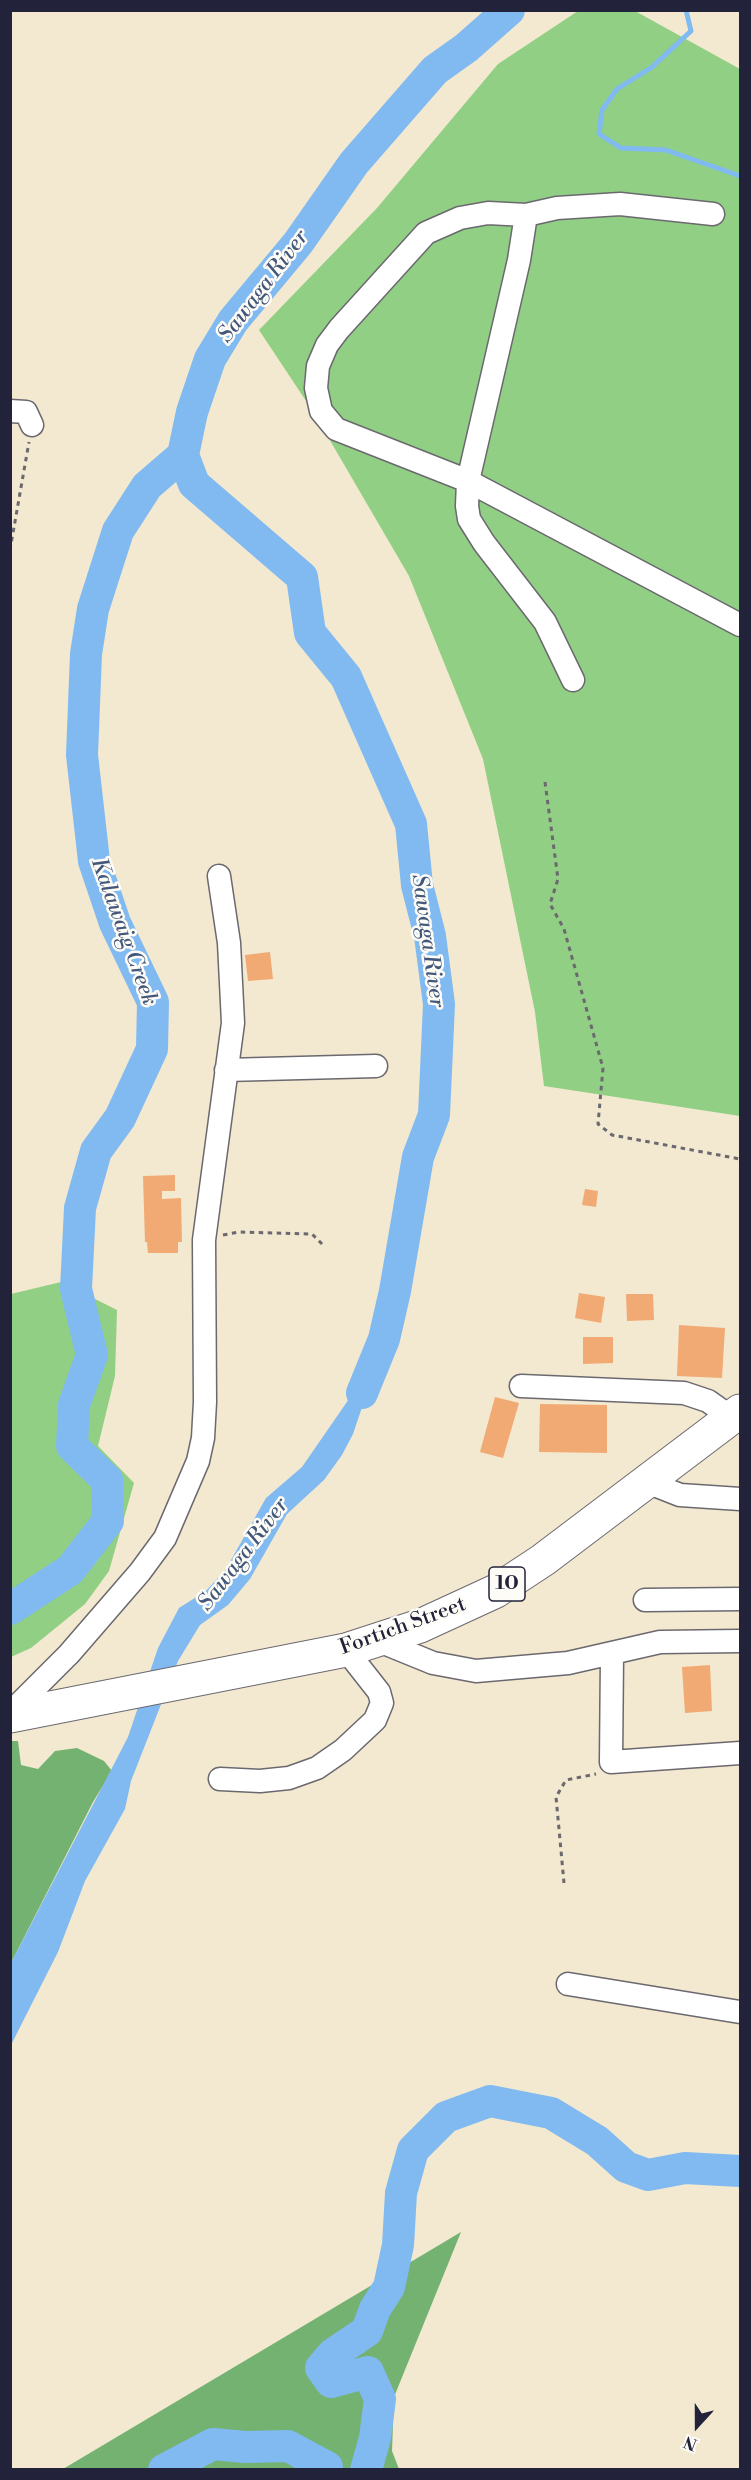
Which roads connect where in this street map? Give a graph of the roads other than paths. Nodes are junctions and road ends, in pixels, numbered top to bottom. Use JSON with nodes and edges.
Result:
{"nodes":[{"id":1,"x":713,"y":214,"type":"dead end"},
{"id":2,"x":526,"y":215,"type":"junction"},
{"id":3,"x":10,"y":411,"type":"edge"},
{"id":4,"x":32,"y":425,"type":"road end"},
{"id":5,"x":468,"y":481,"type":"junction"},
{"id":6,"x":741,"y":625,"type":"edge"},
{"id":7,"x":573,"y":680,"type":"dead end"},
{"id":8,"x":219,"y":876,"type":"dead end"},
{"id":9,"x":376,"y":1066,"type":"dead end"},
{"id":10,"x":226,"y":1070,"type":"junction"},
{"id":11,"x":521,"y":1386,"type":"dead end"},
{"id":12,"x":736,"y":1414,"type":"edge"},
{"id":13,"x":647,"y":1482,"type":"junction"},
{"id":14,"x":741,"y":1499,"type":"edge"},
{"id":15,"x":741,"y":1599,"type":"edge"},
{"id":16,"x":645,"y":1600,"type":"dead end"},
{"id":17,"x":379,"y":1641,"type":"junction"},
{"id":18,"x":741,"y":1641,"type":"edge"},
{"id":19,"x":346,"y":1650,"type":"junction"},
{"id":20,"x":612,"y":1655,"type":"junction"},
{"id":21,"x":10,"y":1714,"type":"edge"},
{"id":22,"x":741,"y":1753,"type":"edge"},
{"id":23,"x":220,"y":1779,"type":"dead end"},
{"id":24,"x":568,"y":1984,"type":"dead end"},
{"id":25,"x":741,"y":2012,"type":"edge"}],
"edges":[{"from":1,"to":2,"type":"street"},
{"from":2,"to":5,"type":"street"},
{"from":2,"to":5,"type":"street"},
{"from":3,"to":4,"type":"street"},
{"from":5,"to":6,"type":"street"},
{"from":5,"to":7,"type":"street"},
{"from":8,"to":10,"type":"street"},
{"from":9,"to":10,"type":"street"},
{"from":10,"to":21,"type":"street"},
{"from":11,"to":12,"type":"street"},
{"from":12,"to":13,"type":"highway","name":"Fortich Street","number":"10"},
{"from":13,"to":14,"type":"street"},
{"from":13,"to":17,"type":"highway","name":"Fortich Street","number":"10"},
{"from":15,"to":16,"type":"street"},
{"from":17,"to":19,"type":"highway","name":"Fortich Street","number":"10"},
{"from":17,"to":20,"type":"street"},
{"from":18,"to":20,"type":"street"},
{"from":19,"to":21,"type":"highway","name":"Fortich Street","number":"10"},
{"from":19,"to":23,"type":"street"},
{"from":20,"to":22,"type":"street"},
{"from":24,"to":25,"type":"street"}]}
